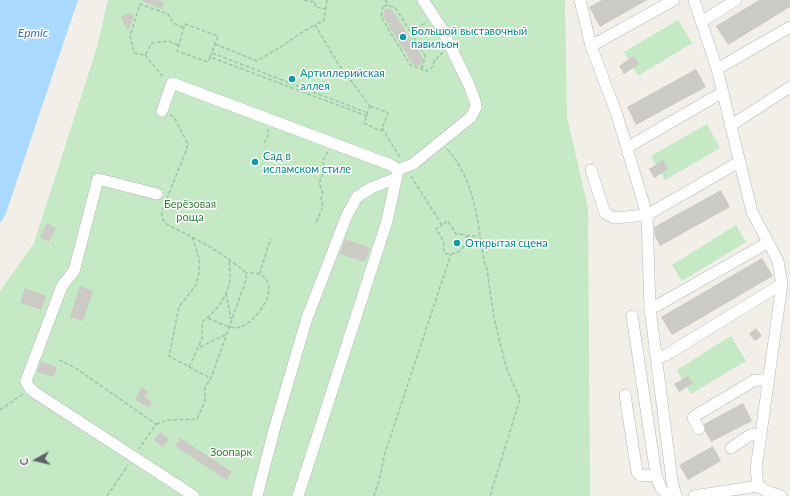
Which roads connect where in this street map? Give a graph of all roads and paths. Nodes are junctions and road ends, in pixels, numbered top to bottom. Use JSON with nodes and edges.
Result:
{"nodes":[{"id":1,"x":304,"y":0,"type":"edge"},
{"id":2,"x":327,"y":0,"type":"edge"},
{"id":3,"x":385,"y":0,"type":"edge"},
{"id":4,"x":423,"y":0,"type":"edge"},
{"id":5,"x":580,"y":0,"type":"edge"},
{"id":6,"x":674,"y":0,"type":"edge"},
{"id":7,"x":694,"y":0,"type":"edge"},
{"id":8,"x":736,"y":0,"type":"edge"},
{"id":9,"x":390,"y":6,"type":"junction"},
{"id":10,"x":326,"y":9,"type":"junction"},
{"id":11,"x":435,"y":17,"type":"junction"},
{"id":12,"x":701,"y":22,"type":"junction"},
{"id":13,"x":315,"y":25,"type":"junction"},
{"id":14,"x":790,"y":27,"type":"edge"},
{"id":15,"x":184,"y":28,"type":"junction"},
{"id":16,"x":410,"y":32,"type":"junction"},
{"id":17,"x":215,"y":44,"type":"junction"},
{"id":18,"x":178,"y":45,"type":"junction"},
{"id":19,"x":591,"y":46,"type":"junction"},
{"id":20,"x":451,"y":48,"type":"junction"},
{"id":21,"x":212,"y":53,"type":"junction"},
{"id":22,"x":145,"y":55,"type":"junction"},
{"id":23,"x":210,"y":57,"type":"junction"},
{"id":24,"x":717,"y":68,"type":"junction"},
{"id":25,"x":422,"y":69,"type":"junction"},
{"id":26,"x":171,"y":86,"type":"junction"},
{"id":27,"x":790,"y":88,"type":"edge"},
{"id":28,"x":723,"y":92,"type":"junction"},
{"id":29,"x":370,"y":106,"type":"junction"},
{"id":30,"x":162,"y":111,"type":"joint"},
{"id":31,"x":368,"y":113,"type":"junction"},
{"id":32,"x":367,"y":116,"type":"junction"},
{"id":33,"x":268,"y":120,"type":"junction"},
{"id":34,"x":730,"y":126,"type":"junction"},
{"id":35,"x":382,"y":128,"type":"junction"},
{"id":36,"x":440,"y":142,"type":"junction"},
{"id":37,"x":264,"y":144,"type":"dead end"},
{"id":38,"x":334,"y":144,"type":"junction"},
{"id":39,"x":628,"y":147,"type":"junction"},
{"id":40,"x":739,"y":162,"type":"junction"},
{"id":41,"x":591,"y":170,"type":"dead end"},
{"id":42,"x":400,"y":172,"type":"junction"},
{"id":43,"x":157,"y":194,"type":"dead end"},
{"id":44,"x":647,"y":215,"type":"junction"},
{"id":45,"x":316,"y":222,"type":"dead end"},
{"id":46,"x":442,"y":225,"type":"junction"},
{"id":47,"x":466,"y":236,"type":"junction"},
{"id":48,"x":480,"y":236,"type":"junction"},
{"id":49,"x":192,"y":237,"type":"junction"},
{"id":50,"x":270,"y":239,"type":"dead end"},
{"id":51,"x":767,"y":243,"type":"junction"},
{"id":52,"x":451,"y":254,"type":"junction"},
{"id":53,"x":228,"y":258,"type":"junction"},
{"id":54,"x":246,"y":273,"type":"junction"},
{"id":55,"x":259,"y":274,"type":"junction"},
{"id":56,"x":782,"y":284,"type":"junction"},
{"id":57,"x":226,"y":293,"type":"junction"},
{"id":58,"x":650,"y":308,"type":"junction"},
{"id":59,"x":632,"y":316,"type":"dead end"},
{"id":60,"x":208,"y":318,"type":"junction"},
{"id":61,"x":232,"y":320,"type":"junction"},
{"id":62,"x":229,"y":327,"type":"junction"},
{"id":63,"x":227,"y":334,"type":"junction"},
{"id":64,"x":200,"y":347,"type":"junction"},
{"id":65,"x":656,"y":358,"type":"junction"},
{"id":66,"x":59,"y":360,"type":"dead end"},
{"id":67,"x":189,"y":367,"type":"junction"},
{"id":68,"x":211,"y":378,"type":"junction"},
{"id":69,"x":768,"y":380,"type":"junction"},
{"id":70,"x":32,"y":390,"type":"junction"},
{"id":71,"x":625,"y":395,"type":"dead end"},
{"id":72,"x":0,"y":410,"type":"edge"},
{"id":73,"x":156,"y":424,"type":"junction"},
{"id":74,"x":699,"y":429,"type":"dead end"},
{"id":75,"x":761,"y":434,"type":"junction"},
{"id":76,"x":731,"y":448,"type":"dead end"},
{"id":77,"x":135,"y":456,"type":"junction"},
{"id":78,"x":656,"y":475,"type":"junction"},
{"id":79,"x":758,"y":486,"type":"junction"},
{"id":80,"x":107,"y":496,"type":"edge"},
{"id":81,"x":194,"y":496,"type":"edge"},
{"id":82,"x":257,"y":496,"type":"edge"},
{"id":83,"x":298,"y":496,"type":"edge"},
{"id":84,"x":374,"y":496,"type":"edge"},
{"id":85,"x":490,"y":496,"type":"edge"},
{"id":86,"x":675,"y":496,"type":"edge"},
{"id":87,"x":694,"y":496,"type":"edge"},
{"id":88,"x":781,"y":496,"type":"edge"}],
"edges":[{"from":1,"to":10,"type":"path"},
{"from":2,"to":10,"type":"path"},
{"from":3,"to":9,"type":"path"},
{"from":4,"to":11,"type":"street"},
{"from":5,"to":19,"type":"street"},
{"from":6,"to":19,"type":"street"},
{"from":7,"to":12,"type":"street"},
{"from":8,"to":12,"type":"street"},
{"from":9,"to":16,"type":"path"},
{"from":9,"to":25,"type":"path"},
{"from":10,"to":13,"type":"path"},
{"from":11,"to":16,"type":"path"},
{"from":11,"to":20,"type":"street"},
{"from":12,"to":24,"type":"street"},
{"from":13,"to":17,"type":"path"},
{"from":13,"to":29,"type":"path"},
{"from":14,"to":24,"type":"street"},
{"from":15,"to":17,"type":"path"},
{"from":15,"to":18,"type":"path"},
{"from":15,"to":22,"type":"path"},
{"from":16,"to":25,"type":"path"},
{"from":17,"to":21,"type":"path"},
{"from":18,"to":22,"type":"path"},
{"from":18,"to":23,"type":"path"},
{"from":19,"to":39,"type":"street"},
{"from":20,"to":25,"type":"path"},
{"from":20,"to":36,"type":"street"},
{"from":21,"to":23,"type":"path"},
{"from":21,"to":31,"type":"path"},
{"from":22,"to":26,"type":"path"},
{"from":23,"to":32,"type":"path"},
{"from":24,"to":28,"type":"street"},
{"from":26,"to":30,"type":"street"},
{"from":26,"to":33,"type":"street"},
{"from":27,"to":34,"type":"street"},
{"from":28,"to":34,"type":"street"},
{"from":28,"to":39,"type":"street"},
{"from":29,"to":31,"type":"path"},
{"from":29,"to":35,"type":"path"},
{"from":30,"to":49,"type":"path"},
{"from":31,"to":32,"type":"path"},
{"from":32,"to":35,"type":"path"},
{"from":33,"to":37,"type":"path"},
{"from":33,"to":38,"type":"street"},
{"from":34,"to":40,"type":"street"},
{"from":35,"to":42,"type":"path"},
{"from":36,"to":42,"type":"street"},
{"from":36,"to":48,"type":"path"},
{"from":38,"to":42,"type":"street"},
{"from":38,"to":45,"type":"path"},
{"from":39,"to":44,"type":"street"},
{"from":40,"to":44,"type":"street"},
{"from":40,"to":51,"type":"street"},
{"from":41,"to":44,"type":"street"},
{"from":42,"to":46,"type":"path"},
{"from":42,"to":82,"type":"street"},
{"from":42,"to":83,"type":"street"},
{"from":43,"to":70,"type":"street"},
{"from":44,"to":58,"type":"street"},
{"from":46,"to":47,"type":"path"},
{"from":46,"to":52,"type":"path"},
{"from":47,"to":48,"type":"path"},
{"from":47,"to":52,"type":"path"},
{"from":48,"to":85,"type":"path"},
{"from":49,"to":53,"type":"path"},
{"from":49,"to":67,"type":"path"},
{"from":50,"to":55,"type":"path"},
{"from":51,"to":56,"type":"street"},
{"from":51,"to":58,"type":"street"},
{"from":52,"to":84,"type":"path"},
{"from":53,"to":54,"type":"path"},
{"from":53,"to":57,"type":"path"},
{"from":54,"to":55,"type":"path"},
{"from":54,"to":61,"type":"path"},
{"from":55,"to":62,"type":"path"},
{"from":56,"to":65,"type":"street"},
{"from":56,"to":69,"type":"street"},
{"from":57,"to":60,"type":"path"},
{"from":57,"to":61,"type":"path"},
{"from":58,"to":65,"type":"street"},
{"from":59,"to":78,"type":"street"},
{"from":60,"to":62,"type":"path"},
{"from":60,"to":64,"type":"path"},
{"from":61,"to":62,"type":"path"},
{"from":62,"to":63,"type":"path"},
{"from":63,"to":64,"type":"path"},
{"from":63,"to":68,"type":"path"},
{"from":64,"to":67,"type":"path"},
{"from":65,"to":86,"type":"street"},
{"from":66,"to":73,"type":"path"},
{"from":67,"to":68,"type":"path"},
{"from":68,"to":73,"type":"path"},
{"from":69,"to":74,"type":"street"},
{"from":69,"to":75,"type":"street"},
{"from":70,"to":72,"type":"path"},
{"from":70,"to":77,"type":"street"},
{"from":71,"to":78,"type":"street"},
{"from":73,"to":77,"type":"path"},
{"from":75,"to":76,"type":"street"},
{"from":75,"to":79,"type":"street"},
{"from":77,"to":80,"type":"path"},
{"from":77,"to":81,"type":"street"},
{"from":78,"to":86,"type":"street"},
{"from":79,"to":87,"type":"street"},
{"from":79,"to":88,"type":"street"}]}
